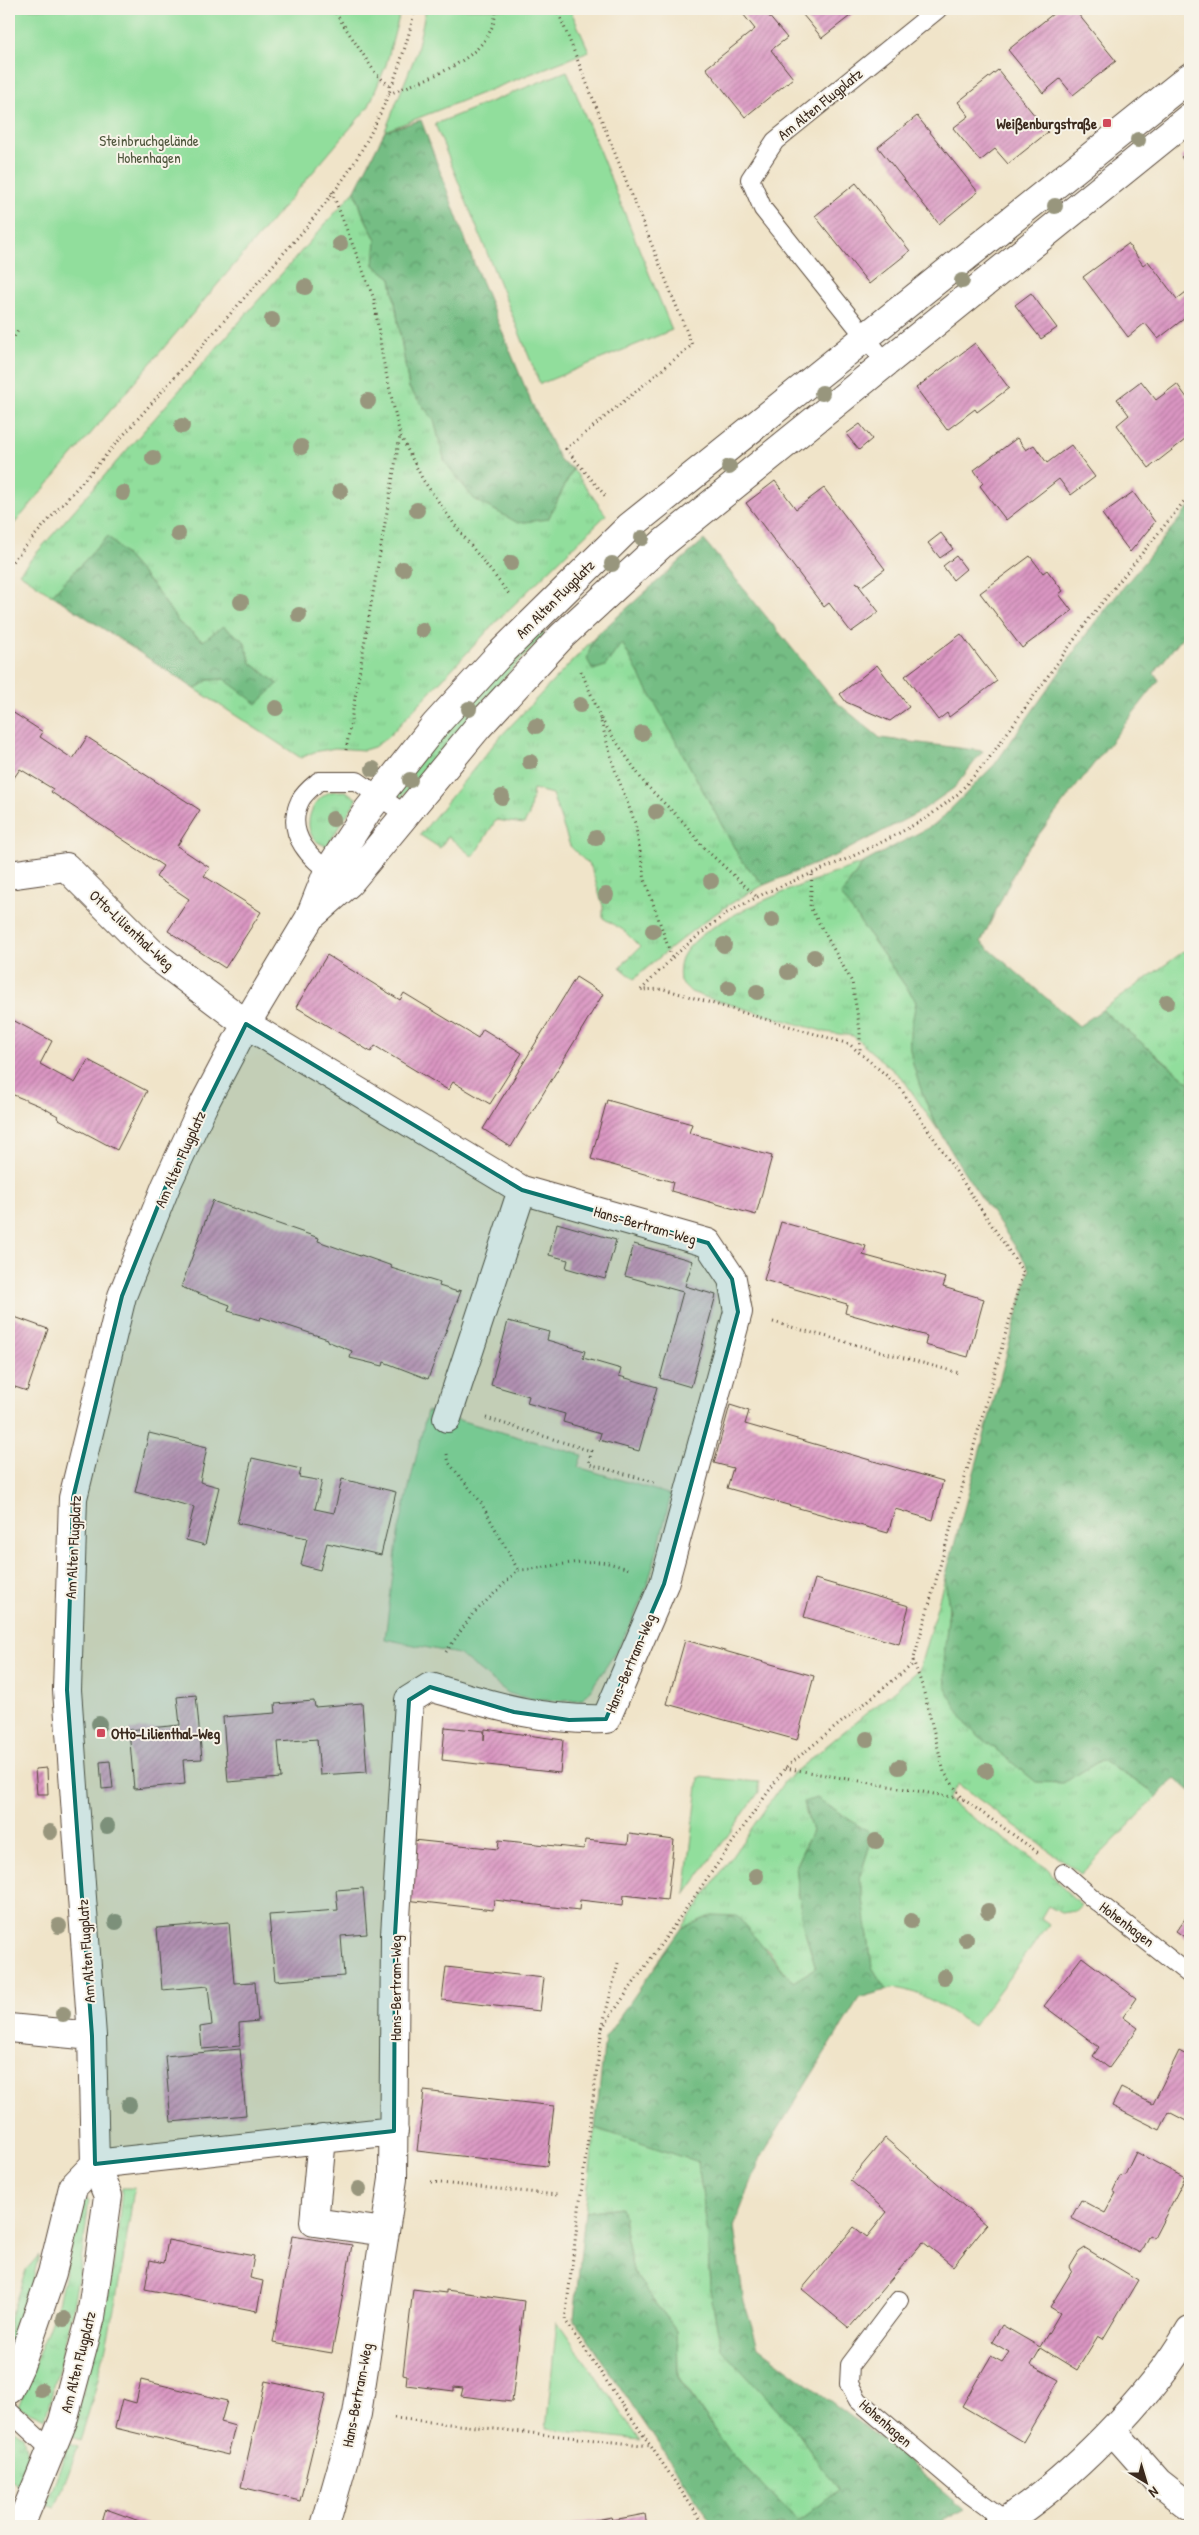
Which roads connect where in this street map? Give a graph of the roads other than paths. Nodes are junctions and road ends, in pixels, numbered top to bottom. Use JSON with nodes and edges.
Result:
{"nodes":[{"id":1,"x":938,"y":9,"type":"edge"},
{"id":2,"x":1190,"y":77,"type":"edge"},
{"id":3,"x":1190,"y":116,"type":"edge"},
{"id":4,"x":865,"y":338,"type":"junction"},
{"id":5,"x":886,"y":363,"type":"junction"},
{"id":6,"x":378,"y":794,"type":"junction"},
{"id":7,"x":406,"y":815,"type":"junction"},
{"id":8,"x":9,"y":876,"type":"edge"},
{"id":9,"x":339,"y":877,"type":"junction"},
{"id":10,"x":246,"y":1024,"type":"junction"},
{"id":11,"x":522,"y":1190,"type":"junction"},
{"id":12,"x":449,"y":1413,"type":"road end"},
{"id":13,"x":1064,"y":1873,"type":"road end"},
{"id":14,"x":1190,"y":1975,"type":"edge"},
{"id":15,"x":9,"y":2028,"type":"edge"},
{"id":16,"x":92,"y":2036,"type":"junction"},
{"id":17,"x":394,"y":2131,"type":"junction"},
{"id":18,"x":322,"y":2138,"type":"junction"},
{"id":19,"x":95,"y":2164,"type":"junction"},
{"id":20,"x":385,"y":2232,"type":"junction"},
{"id":21,"x":900,"y":2300,"type":"dead end"},
{"id":22,"x":1190,"y":2330,"type":"edge"},
{"id":23,"x":9,"y":2390,"type":"edge"},
{"id":24,"x":9,"y":2411,"type":"edge"},
{"id":25,"x":1112,"y":2430,"type":"junction"},
{"id":26,"x":51,"y":2450,"type":"junction"},
{"id":27,"x":1190,"y":2507,"type":"edge"},
{"id":28,"x":1014,"y":2521,"type":"edge"},
{"id":29,"x":20,"y":2526,"type":"edge"},
{"id":30,"x":325,"y":2526,"type":"edge"}],
"edges":[{"from":1,"to":4,"type":"lane","name":"Am Alten Flugplatz"},
{"from":2,"to":4,"type":"street","name":"Am Alten Flugplatz"},
{"from":3,"to":5,"type":"street","name":"Am Alten Flugplatz"},
{"from":4,"to":5,"type":"lane","name":"Am Alten Flugplatz"},
{"from":4,"to":6,"type":"street","name":"Am Alten Flugplatz"},
{"from":5,"to":7,"type":"street","name":"Am Alten Flugplatz"},
{"from":6,"to":7,"type":"lane"},
{"from":6,"to":9,"type":"street","name":"Am Alten Flugplatz"},
{"from":6,"to":9,"type":"lane"},
{"from":7,"to":9,"type":"street","name":"Am Alten Flugplatz"},
{"from":8,"to":10,"type":"street","name":"Otto-Lilienthal-Weg"},
{"from":9,"to":10,"type":"street","name":"Am Alten Flugplatz"},
{"from":10,"to":11,"type":"street","name":"Hans-Bertram-Weg"},
{"from":10,"to":16,"type":"street","name":"Am Alten Flugplatz"},
{"from":11,"to":12,"type":"street"},
{"from":11,"to":17,"type":"street","name":"Hans-Bertram-Weg"},
{"from":13,"to":14,"type":"lane","name":"Hohenhagen"},
{"from":15,"to":16,"type":"street"},
{"from":16,"to":19,"type":"street","name":"Am Alten Flugplatz"},
{"from":17,"to":18,"type":"street"},
{"from":17,"to":20,"type":"street","name":"Hans-Bertram-Weg"},
{"from":18,"to":19,"type":"street"},
{"from":18,"to":20,"type":"street"},
{"from":19,"to":23,"type":"street"},
{"from":19,"to":26,"type":"street","name":"Am Alten Flugplatz"},
{"from":20,"to":30,"type":"street","name":"Hans-Bertram-Weg"},
{"from":21,"to":28,"type":"lane","name":"Hohenhagen"},
{"from":22,"to":25,"type":"street","name":"Hohenhagen"},
{"from":24,"to":26,"type":"lane"},
{"from":25,"to":27,"type":"street"},
{"from":25,"to":28,"type":"street","name":"Hohenhagen"},
{"from":26,"to":29,"type":"street","name":"Am Alten Flugplatz"}]}
